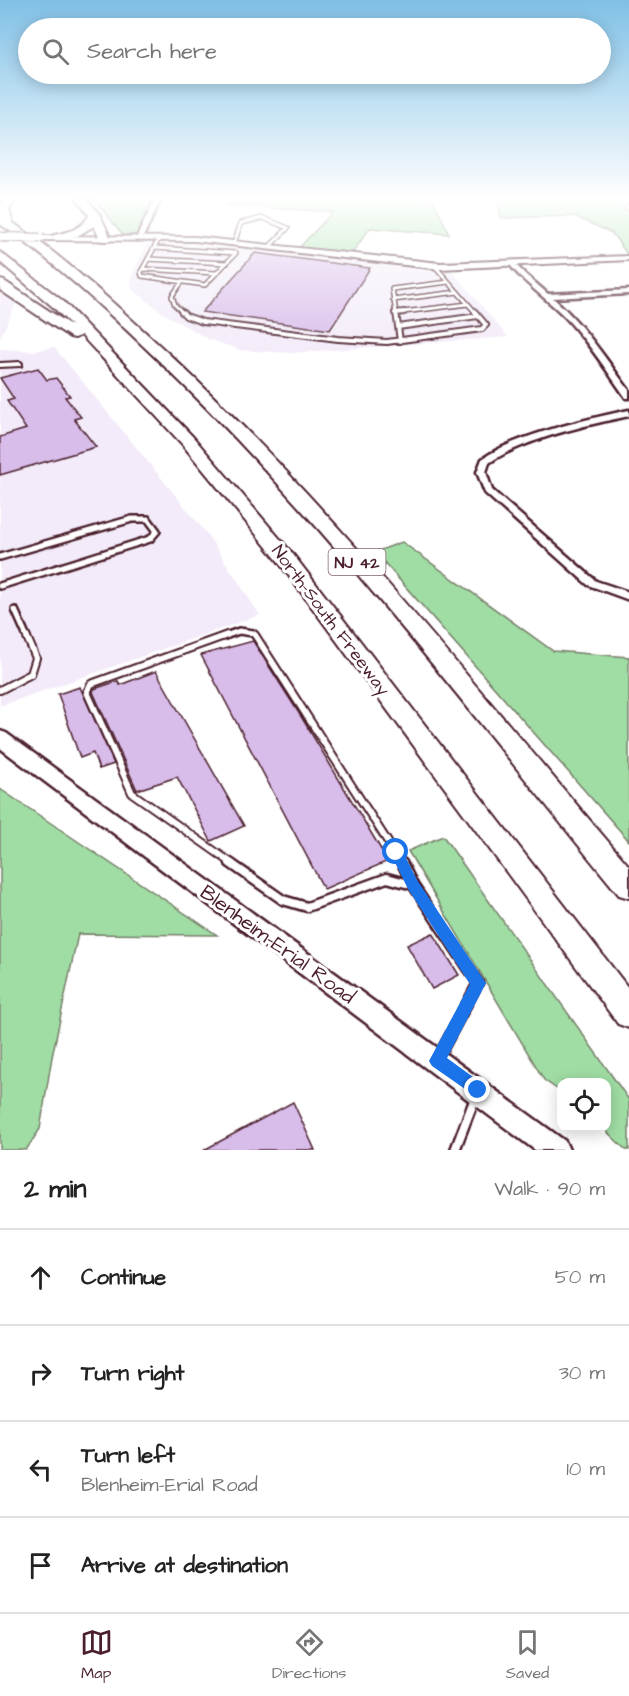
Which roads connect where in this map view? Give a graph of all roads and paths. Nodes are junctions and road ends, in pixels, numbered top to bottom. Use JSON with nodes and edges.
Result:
{"nodes":[{"id":1,"x":43,"y":253,"type":"edge"},
{"id":2,"x":151,"y":253,"type":"edge"},
{"id":3,"x":231,"y":253,"type":"edge"},
{"id":4,"x":321,"y":253,"type":"edge"},
{"id":5,"x":0,"y":256,"type":"edge"},
{"id":6,"x":629,"y":258,"type":"edge"},
{"id":7,"x":148,"y":259,"type":"junction"},
{"id":8,"x":226,"y":263,"type":"junction"},
{"id":9,"x":512,"y":264,"type":"junction"},
{"id":10,"x":434,"y":265,"type":"junction"},
{"id":11,"x":142,"y":269,"type":"junction"},
{"id":12,"x":216,"y":273,"type":"junction"},
{"id":13,"x":182,"y":282,"type":"junction"},
{"id":14,"x":449,"y":282,"type":"junction"},
{"id":15,"x":0,"y":284,"type":"edge"},
{"id":16,"x":458,"y":292,"type":"junction"},
{"id":17,"x":629,"y":292,"type":"edge"},
{"id":18,"x":545,"y":296,"type":"junction"},
{"id":19,"x":393,"y":300,"type":"junction"},
{"id":20,"x":468,"y":304,"type":"junction"},
{"id":21,"x":395,"y":313,"type":"junction"},
{"id":22,"x":478,"y":316,"type":"junction"},
{"id":23,"x":398,"y":327,"type":"junction"},
{"id":24,"x":400,"y":340,"type":"junction"},
{"id":25,"x":112,"y":359,"type":"junction"},
{"id":26,"x":20,"y":364,"type":"dead end"},
{"id":27,"x":0,"y":365,"type":"edge"},
{"id":28,"x":629,"y":396,"type":"edge"},
{"id":29,"x":629,"y":413,"type":"edge"},
{"id":30,"x":0,"y":557,"type":"edge"},
{"id":31,"x":0,"y":586,"type":"edge"},
{"id":32,"x":629,"y":596,"type":"edge"},
{"id":33,"x":15,"y":610,"type":"dead end"},
{"id":34,"x":0,"y":690,"type":"edge"},
{"id":35,"x":0,"y":738,"type":"edge"},
{"id":36,"x":626,"y":882,"type":"edge"},
{"id":37,"x":412,"y":885,"type":"junction"},
{"id":38,"x":629,"y":1013,"type":"edge"},
{"id":39,"x":437,"y":1061,"type":"junction"},
{"id":40,"x":478,"y":1090,"type":"junction"},
{"id":41,"x":455,"y":1150,"type":"edge"},
{"id":42,"x":556,"y":1150,"type":"edge"}],
"edges":[{"from":1,"to":36,"type":"highway","number":"NJ 42"},
{"from":2,"to":7,"type":"lane"},
{"from":3,"to":8,"type":"lane"},
{"from":4,"to":10,"type":"street"},
{"from":5,"to":25,"type":"highway","name":"North-South Freeway","number":"NJ 42"},
{"from":6,"to":9,"type":"street"},
{"from":7,"to":8,"type":"lane"},
{"from":7,"to":11,"type":"lane"},
{"from":8,"to":12,"type":"lane"},
{"from":9,"to":10,"type":"street"},
{"from":9,"to":18,"type":"street"},
{"from":10,"to":14,"type":"lane"},
{"from":11,"to":12,"type":"lane"},
{"from":11,"to":13,"type":"lane"},
{"from":12,"to":13,"type":"lane"},
{"from":13,"to":24,"type":"lane"},
{"from":14,"to":16,"type":"lane"},
{"from":14,"to":19,"type":"lane"},
{"from":15,"to":25,"type":"highway"},
{"from":16,"to":19,"type":"lane"},
{"from":16,"to":20,"type":"lane"},
{"from":17,"to":18,"type":"street"},
{"from":18,"to":28,"type":"street"},
{"from":19,"to":21,"type":"lane"},
{"from":20,"to":21,"type":"lane"},
{"from":20,"to":22,"type":"lane"},
{"from":21,"to":23,"type":"lane"},
{"from":22,"to":23,"type":"lane"},
{"from":22,"to":24,"type":"lane"},
{"from":23,"to":24,"type":"lane"},
{"from":25,"to":38,"type":"highway","name":"North-South Freeway","number":"NJ 42"},
{"from":26,"to":27,"type":"lane"},
{"from":29,"to":32,"type":"street"},
{"from":30,"to":31,"type":"lane"},
{"from":33,"to":34,"type":"lane"},
{"from":35,"to":39,"type":"main road","name":"Blenheim-Erial Road"},
{"from":37,"to":37,"type":"lane"},
{"from":37,"to":39,"type":"lane"},
{"from":39,"to":40,"type":"main road","name":"Blenheim-Erial Road"},
{"from":40,"to":41,"type":"lane"},
{"from":40,"to":42,"type":"main road","name":"Blenheim-Erial Road"}]}
